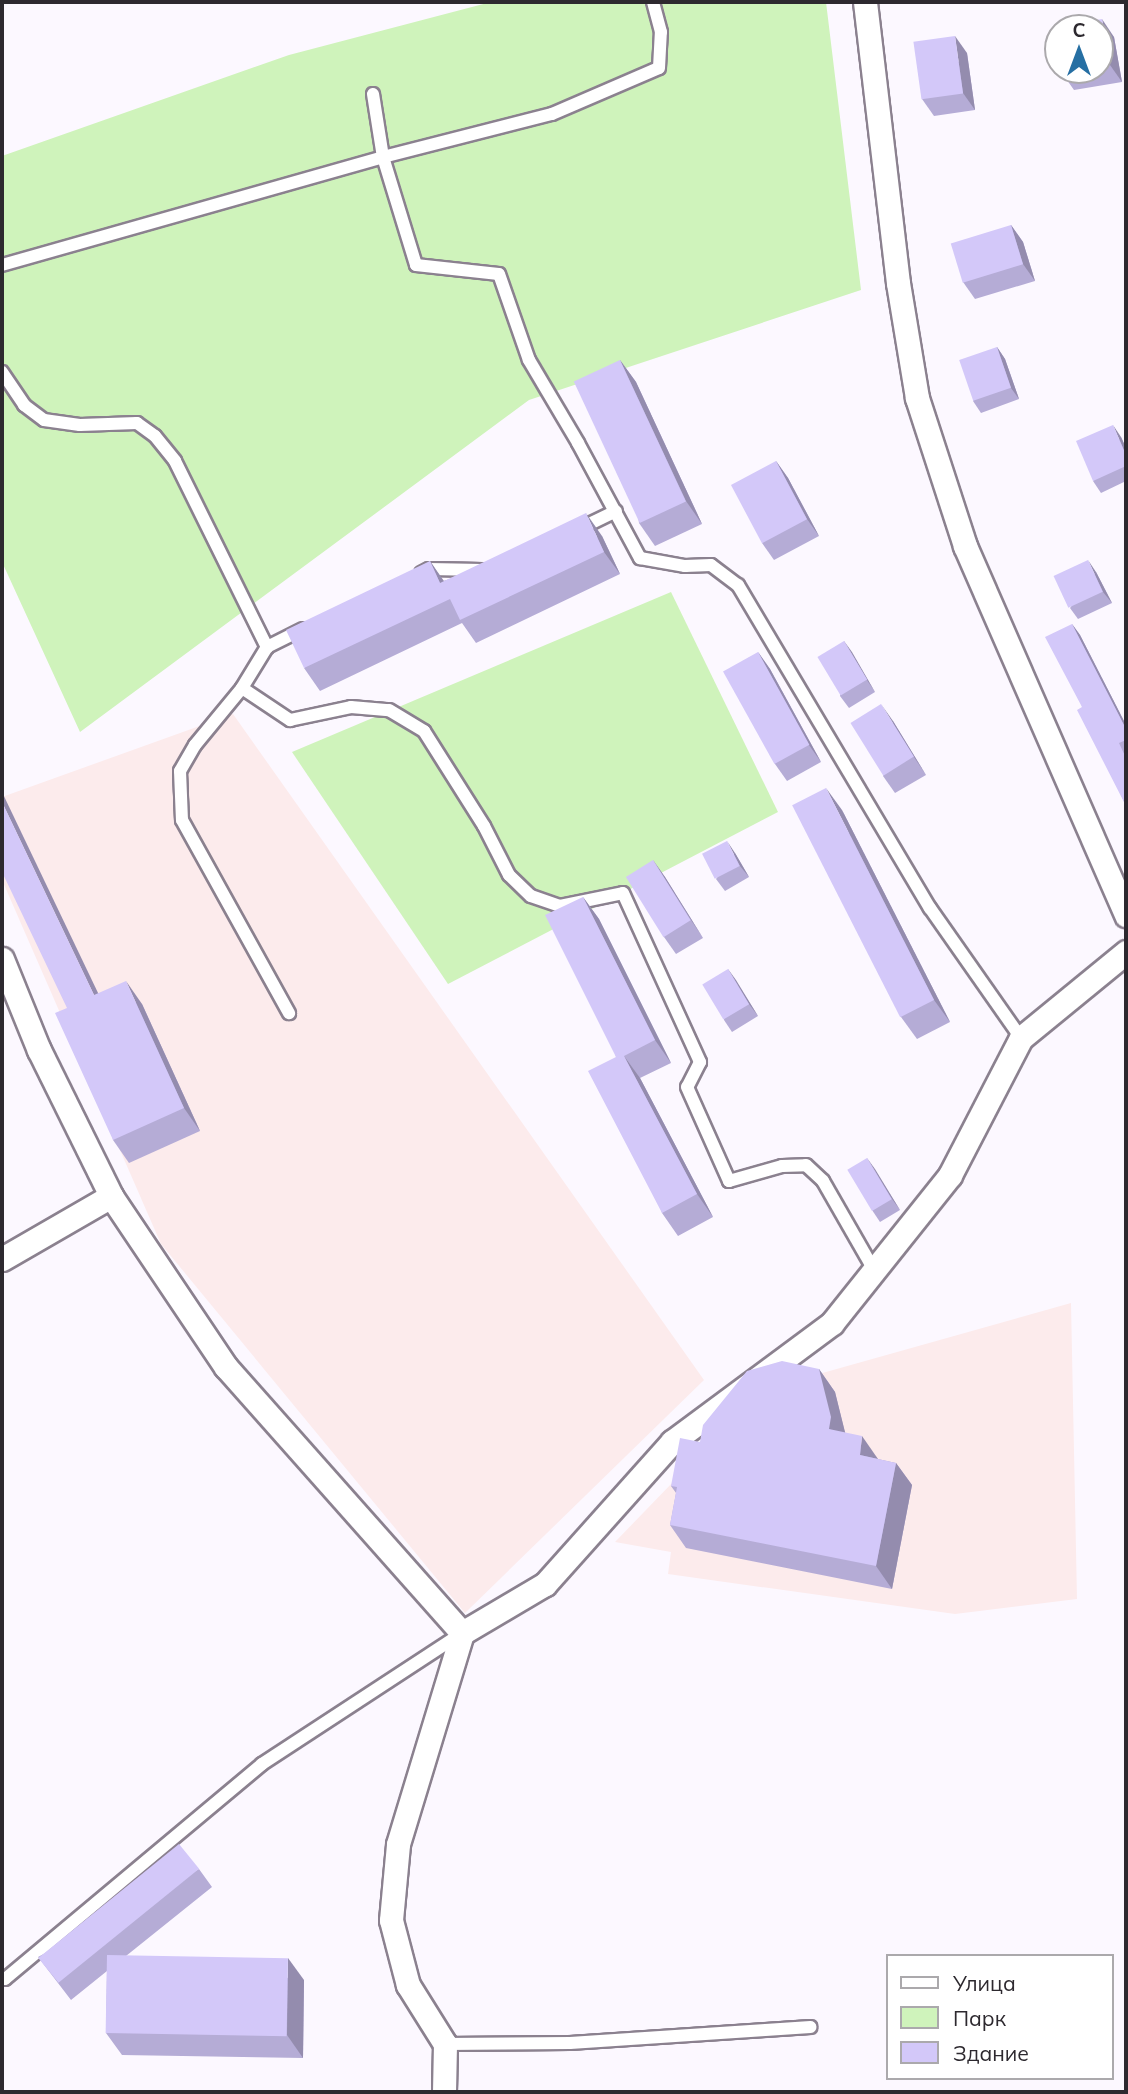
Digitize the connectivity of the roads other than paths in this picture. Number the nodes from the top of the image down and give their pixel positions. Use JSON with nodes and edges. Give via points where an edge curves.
{"nodes":[{"id":1,"x":653,"y":2,"type":"edge"},
{"id":2,"x":865,"y":2,"type":"edge"},
{"id":3,"x":373,"y":94,"type":"dead end"},
{"id":4,"x":383,"y":157,"type":"junction"},
{"id":5,"x":2,"y":265,"type":"edge"},
{"id":6,"x":2,"y":372,"type":"edge"},
{"id":7,"x":616,"y":511,"type":"junction"},
{"id":8,"x":567,"y":535,"type":"edge"},
{"id":9,"x":494,"y":570,"type":"edge"},
{"id":10,"x":404,"y":581,"type":"edge"},
{"id":11,"x":317,"y":623,"type":"edge"},
{"id":12,"x":267,"y":647,"type":"junction"},
{"id":13,"x":242,"y":688,"type":"junction"},
{"id":14,"x":1126,"y":915,"type":"edge"},
{"id":15,"x":1126,"y":953,"type":"edge"},
{"id":16,"x":2,"y":960,"type":"edge"},
{"id":17,"x":289,"y":1013,"type":"dead end"},
{"id":18,"x":1021,"y":1038,"type":"junction"},
{"id":19,"x":111,"y":1196,"type":"junction"},
{"id":20,"x":2,"y":1259,"type":"edge"},
{"id":21,"x":874,"y":1270,"type":"junction"},
{"id":22,"x":462,"y":1633,"type":"junction"},
{"id":23,"x":2,"y":1978,"type":"edge"},
{"id":24,"x":810,"y":2027,"type":"dead end"},
{"id":25,"x":445,"y":2044,"type":"junction"},
{"id":26,"x":444,"y":2092,"type":"edge"}],
"edges":[{"from":1,"to":4,"type":"lane","via":[[661,32],[659,68],[552,114]]},
{"from":2,"to":14,"type":"street","via":[[898,282],[917,398],[965,546]]},
{"from":3,"to":4,"type":"lane"},
{"from":4,"to":5,"type":"lane"},
{"from":4,"to":7,"type":"lane","via":[[415,265],[499,274],[529,360]]},
{"from":6,"to":12,"type":"lane","via":[[24,405],[44,420],[80,425],[137,423],[156,436],[175,461]]},
{"from":7,"to":8,"type":"lane"},
{"from":7,"to":18,"type":"lane","via":[[640,558],[685,566],[711,565],[738,585],[930,908]]},
{"from":9,"to":10,"type":"lane","via":[[429,569]]},
{"from":11,"to":12,"type":"lane"},
{"from":12,"to":13,"type":"lane"},
{"from":13,"to":17,"type":"lane","via":[[195,745],[180,771],[182,820]]},
{"from":13,"to":21,"type":"lane","via":[[290,720],[351,707],[389,710],[424,731],[509,875],[531,896],[560,906],[623,893],[700,1062],[687,1087],[729,1181],[782,1166],[806,1165],[823,1181]]},
{"from":15,"to":18,"type":"street"},
{"from":16,"to":19,"type":"street","via":[[39,1049]]},
{"from":18,"to":21,"type":"street","via":[[950,1175]]},
{"from":19,"to":20,"type":"street"},
{"from":19,"to":22,"type":"street","via":[[226,1367]]},
{"from":21,"to":22,"type":"street","via":[[832,1323],[672,1442],[545,1584]]},
{"from":22,"to":23,"type":"lane","via":[[261,1764]]},
{"from":22,"to":25,"type":"street","via":[[398,1844],[391,1920],[408,1985]]},
{"from":24,"to":25,"type":"lane","via":[[570,2043]]},
{"from":25,"to":26,"type":"street"}]}
